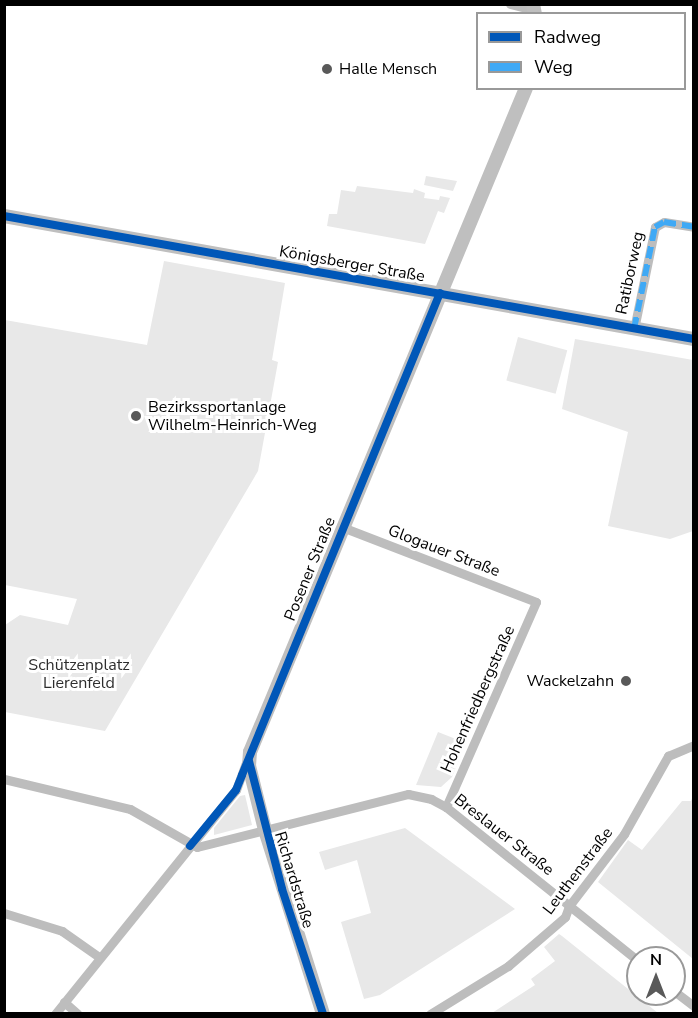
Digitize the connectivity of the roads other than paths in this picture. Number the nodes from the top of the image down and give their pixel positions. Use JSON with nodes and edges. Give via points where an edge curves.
{"nodes":[{"id":1,"x":510,"y":4,"type":"edge"},
{"id":2,"x":534,"y":9,"type":"edge"},
{"id":3,"x":525,"y":90,"type":"edge"},
{"id":4,"x":4,"y":216,"type":"edge"},
{"id":5,"x":693,"y":227,"type":"edge"},
{"id":6,"x":441,"y":293,"type":"junction"},
{"id":7,"x":634,"y":329,"type":"junction"},
{"id":8,"x":693,"y":339,"type":"edge"},
{"id":9,"x":342,"y":527,"type":"junction"},
{"id":10,"x":536,"y":602,"type":"joint"},
{"id":11,"x":693,"y":745,"type":"edge"},
{"id":12,"x":249,"y":752,"type":"junction"},
{"id":13,"x":4,"y":779,"type":"edge"},
{"id":14,"x":446,"y":807,"type":"junction"},
{"id":15,"x":265,"y":830,"type":"junction"},
{"id":16,"x":190,"y":846,"type":"junction"},
{"id":17,"x":569,"y":906,"type":"junction"},
{"id":18,"x":4,"y":913,"type":"edge"},
{"id":19,"x":626,"y":951,"type":"edge"},
{"id":20,"x":99,"y":957,"type":"junction"},
{"id":21,"x":64,"y":1002,"type":"junction"},
{"id":22,"x":55,"y":1014,"type":"edge"},
{"id":23,"x":78,"y":1014,"type":"edge"},
{"id":24,"x":323,"y":1014,"type":"edge"},
{"id":25,"x":430,"y":1014,"type":"edge"}],
"edges":[{"from":1,"to":2,"type":"street"},
{"from":3,"to":6,"type":"street","name":"Posener Straße"},
{"from":4,"to":6,"type":"street","name":"Königsberger Straße"},
{"from":5,"to":7,"type":"street","name":"Ratiborweg","via":[[664,222],[655,227]]},
{"from":6,"to":7,"type":"street","name":"Königsberger Straße"},
{"from":6,"to":9,"type":"street","name":"Posener Straße"},
{"from":7,"to":8,"type":"street","name":"Königsberger Straße"},
{"from":9,"to":10,"type":"street","name":"Glogauer Straße"},
{"from":9,"to":12,"type":"street","name":"Posener Straße"},
{"from":10,"to":14,"type":"street","name":"Hohenfriedbergstraße"},
{"from":11,"to":17,"type":"street","name":"Leuthenstraße","via":[[668,756],[623,837]]},
{"from":12,"to":15,"type":"street","name":"Richardstraße"},
{"from":12,"to":16,"type":"street","name":"Posener Straße","via":[[236,790]]},
{"from":13,"to":16,"type":"street","via":[[130,809]]},
{"from":14,"to":15,"type":"street","name":"Breslauer Straße","via":[[408,794]]},
{"from":14,"to":17,"type":"street","name":"Breslauer Straße"},
{"from":15,"to":16,"type":"street","name":"Breslauer Straße","via":[[203,847]]},
{"from":15,"to":24,"type":"street","name":"Richardstraße"},
{"from":16,"to":20,"type":"street","name":"Posener Straße"},
{"from":17,"to":19,"type":"street","name":"Breslauer Straße"},
{"from":17,"to":25,"type":"street","name":"Leuthenstraße","via":[[565,917],[539,943],[462,997]]},
{"from":18,"to":20,"type":"street","via":[[62,931]]},
{"from":20,"to":21,"type":"street","name":"Posener Straße"},
{"from":21,"to":22,"type":"street","name":"Posener Straße"},
{"from":21,"to":23,"type":"street"}]}
